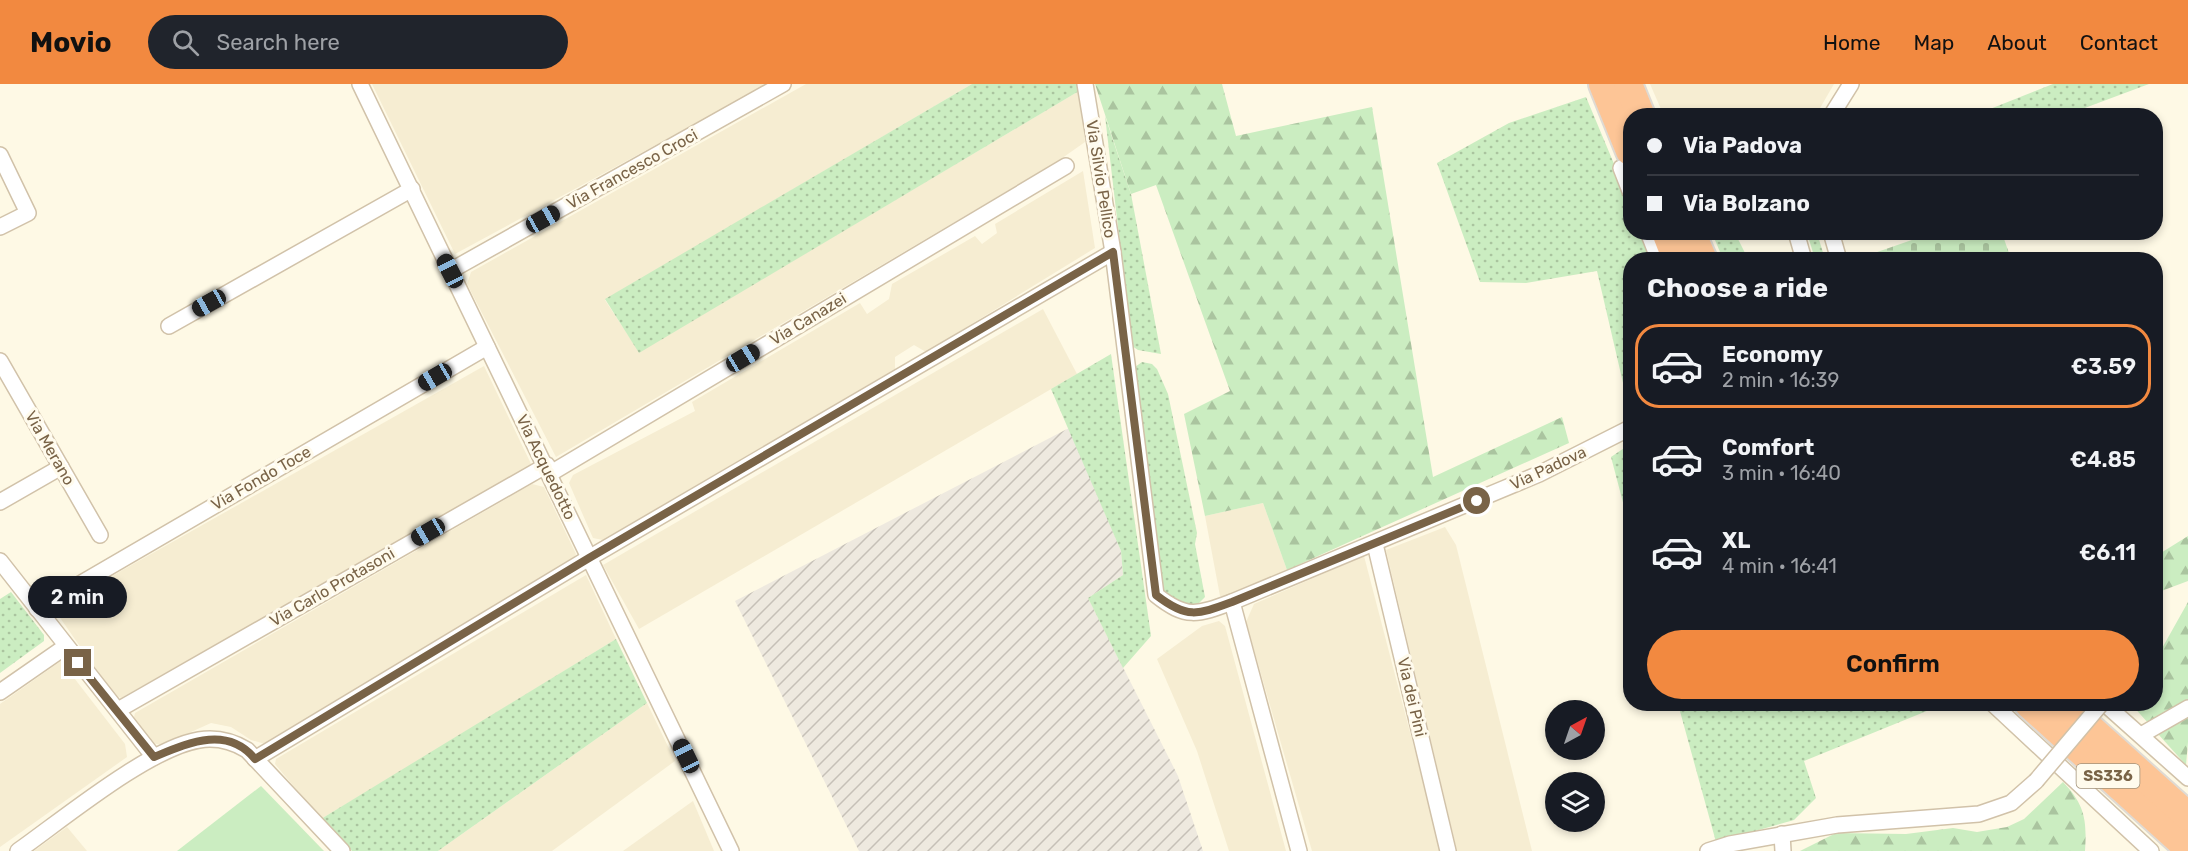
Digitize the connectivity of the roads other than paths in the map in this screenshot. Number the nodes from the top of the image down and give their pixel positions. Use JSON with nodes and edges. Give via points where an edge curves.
{"nodes":[{"id":1,"x":360,"y":84,"type":"edge"},
{"id":2,"x":783,"y":84,"type":"edge"},
{"id":3,"x":1085,"y":84,"type":"edge"},
{"id":4,"x":1603,"y":84,"type":"edge"},
{"id":5,"x":1628,"y":84,"type":"edge"},
{"id":6,"x":1851,"y":84,"type":"edge"},
{"id":7,"x":1638,"y":108,"type":"edge"},
{"id":8,"x":1837,"y":108,"type":"edge"},
{"id":9,"x":1845,"y":108,"type":"edge"},
{"id":10,"x":1623,"y":149,"type":"edge"},
{"id":11,"x":0,"y":155,"type":"edge"},
{"id":12,"x":1066,"y":166,"type":"dead end"},
{"id":13,"x":412,"y":189,"type":"junction"},
{"id":14,"x":0,"y":227,"type":"edge"},
{"id":15,"x":1113,"y":252,"type":"junction"},
{"id":16,"x":450,"y":271,"type":"junction"},
{"id":17,"x":169,"y":326,"type":"dead end"},
{"id":18,"x":487,"y":347,"type":"junction"},
{"id":19,"x":0,"y":361,"type":"edge"},
{"id":20,"x":1623,"y":432,"type":"edge"},
{"id":21,"x":61,"y":467,"type":"junction"},
{"id":22,"x":549,"y":469,"type":"junction"},
{"id":23,"x":0,"y":502,"type":"edge"},
{"id":24,"x":100,"y":535,"type":"dead end"},
{"id":25,"x":1375,"y":544,"type":"junction"},
{"id":26,"x":589,"y":558,"type":"junction"},
{"id":27,"x":0,"y":561,"type":"edge"},
{"id":28,"x":1156,"y":595,"type":"joint"},
{"id":29,"x":1232,"y":602,"type":"junction"},
{"id":30,"x":37,"y":609,"type":"junction"},
{"id":31,"x":65,"y":647,"type":"junction"},
{"id":32,"x":0,"y":692,"type":"edge"},
{"id":33,"x":2188,"y":708,"type":"edge"},
{"id":34,"x":118,"y":710,"type":"junction"},
{"id":35,"x":2001,"y":711,"type":"edge"},
{"id":36,"x":2037,"y":711,"type":"edge"},
{"id":37,"x":2071,"y":711,"type":"edge"},
{"id":38,"x":2097,"y":711,"type":"edge"},
{"id":39,"x":2112,"y":711,"type":"edge"},
{"id":40,"x":2141,"y":735,"type":"junction"},
{"id":41,"x":154,"y":757,"type":"junction"},
{"id":42,"x":255,"y":759,"type":"junction"},
{"id":43,"x":2188,"y":778,"type":"edge"},
{"id":44,"x":2188,"y":816,"type":"edge"},
{"id":45,"x":1782,"y":834,"type":"junction"},
{"id":46,"x":2188,"y":848,"type":"edge"},
{"id":47,"x":18,"y":851,"type":"edge"},
{"id":48,"x":342,"y":851,"type":"edge"},
{"id":49,"x":731,"y":851,"type":"edge"},
{"id":50,"x":1299,"y":851,"type":"edge"},
{"id":51,"x":1448,"y":851,"type":"edge"},
{"id":52,"x":1708,"y":851,"type":"edge"},
{"id":53,"x":1783,"y":851,"type":"edge"},
{"id":54,"x":2151,"y":851,"type":"edge"}],
"edges":[{"from":1,"to":13,"type":"street","name":"Via Acquedotto"},
{"from":2,"to":16,"type":"street","name":"Via Francesco Croci"},
{"from":3,"to":15,"type":"street","name":"Via Silvio Pellico"},
{"from":4,"to":10,"type":"highway"},
{"from":5,"to":7,"type":"highway"},
{"from":6,"to":8,"type":"street"},
{"from":6,"to":9,"type":"street"},
{"from":11,"to":14,"type":"street","via":[[28,213]]},
{"from":12,"to":22,"type":"street","name":"Via Canazei"},
{"from":13,"to":16,"type":"street","name":"Via Acquedotto"},
{"from":13,"to":17,"type":"street"},
{"from":15,"to":26,"type":"street"},
{"from":15,"to":28,"type":"street","name":"Via Silvio Pellico"},
{"from":16,"to":18,"type":"street","name":"Via Acquedotto"},
{"from":18,"to":22,"type":"street","name":"Via Acquedotto"},
{"from":18,"to":30,"type":"street","name":"Via Fondo Toce"},
{"from":19,"to":21,"type":"street","name":"Via Merano"},
{"from":20,"to":25,"type":"street","name":"Via Padova","via":[[1539,474]]},
{"from":21,"to":23,"type":"street"},
{"from":21,"to":24,"type":"street","name":"Via Merano"},
{"from":22,"to":26,"type":"street","name":"Via Acquedotto"},
{"from":22,"to":34,"type":"street","name":"Via Carlo Protasoni"},
{"from":25,"to":29,"type":"street","name":"Via Padova"},
{"from":25,"to":51,"type":"street","name":"Via dei Pini"},
{"from":26,"to":42,"type":"street"},
{"from":26,"to":49,"type":"street","name":"Via Acquedotto"},
{"from":27,"to":30,"type":"street"},
{"from":28,"to":29,"type":"street","name":"Via Padova","via":[[1174,610],[1193,615]]},
{"from":29,"to":50,"type":"street"},
{"from":30,"to":31,"type":"street"},
{"from":31,"to":32,"type":"street"},
{"from":31,"to":34,"type":"street"},
{"from":33,"to":40,"type":"street"},
{"from":34,"to":41,"type":"street"},
{"from":35,"to":54,"type":"street"},
{"from":36,"to":46,"type":"highway","number":"SS336"},
{"from":37,"to":44,"type":"highway","number":"SS336"},
{"from":38,"to":45,"type":"street","bridge":true,"via":[[2036,781],[2011,803],[1979,814],[1837,825]]},
{"from":39,"to":40,"type":"street"},
{"from":40,"to":43,"type":"street"},
{"from":41,"to":42,"type":"street","via":[[209,739],[235,742]]},
{"from":41,"to":47,"type":"street"},
{"from":42,"to":48,"type":"street"},
{"from":45,"to":52,"type":"street"},
{"from":45,"to":53,"type":"street"}]}
